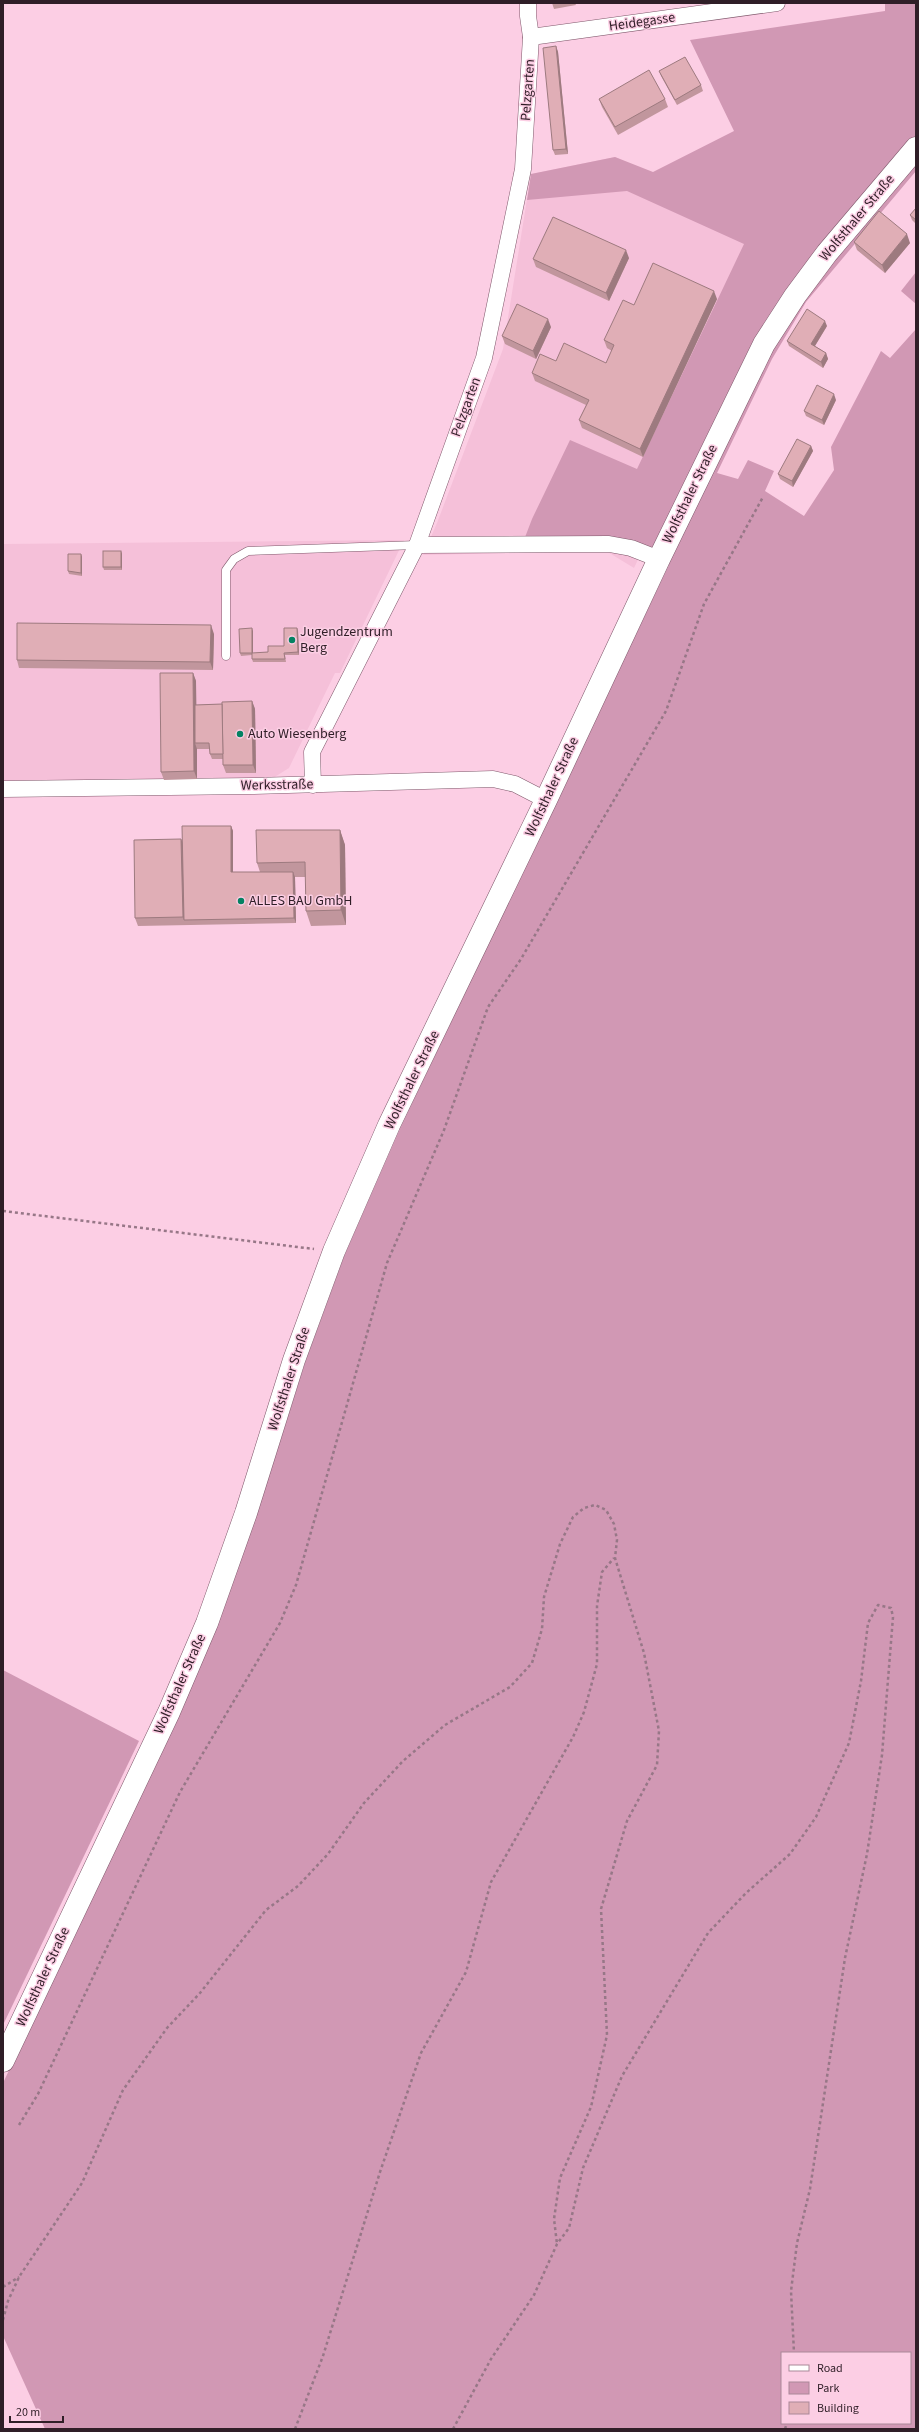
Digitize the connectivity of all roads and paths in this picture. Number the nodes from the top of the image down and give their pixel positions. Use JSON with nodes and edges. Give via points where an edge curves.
{"nodes":[{"id":1,"x":528,"y":3,"type":"edge"},
{"id":2,"x":777,"y":3,"type":"edge"},
{"id":3,"x":531,"y":37,"type":"junction"},
{"id":4,"x":916,"y":148,"type":"edge"},
{"id":5,"x":763,"y":497,"type":"dead end"},
{"id":6,"x":417,"y":544,"type":"junction"},
{"id":7,"x":659,"y":559,"type":"junction"},
{"id":8,"x":226,"y":656,"type":"dead end"},
{"id":9,"x":313,"y":784,"type":"junction"},
{"id":10,"x":3,"y":789,"type":"edge"},
{"id":11,"x":546,"y":800,"type":"junction"},
{"id":12,"x":3,"y":1211,"type":"edge"},
{"id":13,"x":334,"y":1251,"type":"junction"},
{"id":14,"x":615,"y":1558,"type":"junction"},
{"id":15,"x":3,"y":2061,"type":"edge"},
{"id":16,"x":19,"y":2125,"type":"dead end"},
{"id":17,"x":557,"y":2244,"type":"junction"},
{"id":18,"x":19,"y":2277,"type":"junction"},
{"id":19,"x":3,"y":2287,"type":"edge"},
{"id":20,"x":3,"y":2320,"type":"edge"},
{"id":21,"x":794,"y":2352,"type":"edge"},
{"id":22,"x":295,"y":2429,"type":"edge"},
{"id":23,"x":453,"y":2429,"type":"edge"}],
"edges":[{"from":1,"to":3,"type":"street","name":"Pelzgarten"},
{"from":2,"to":3,"type":"street","name":"Heidegasse"},
{"from":3,"to":6,"type":"street","name":"Pelzgarten","via":[[523,169],[484,358]]},
{"from":4,"to":7,"type":"main road","name":"Wolfsthaler Straße","via":[[827,253],[764,344]]},
{"from":5,"to":16,"type":"path","via":[[704,604],[666,711],[525,952],[488,1007],[444,1130],[387,1263],[296,1585],[280,1623],[180,1792],[38,2094]]},
{"from":6,"to":7,"type":"street","via":[[610,544],[631,548]]},
{"from":6,"to":8,"type":"lane","via":[[248,551],[234,559],[226,570]]},
{"from":6,"to":9,"type":"street","name":"Pelzgarten","via":[[312,752]]},
{"from":7,"to":11,"type":"main road","name":"Wolfsthaler Straße"},
{"from":9,"to":10,"type":"street","name":"Werksstraße"},
{"from":9,"to":11,"type":"street","name":"Werksstraße","via":[[493,779],[515,784]]},
{"from":11,"to":13,"type":"main road","name":"Wolfsthaler Straße","via":[[390,1125]]},
{"from":12,"to":13,"type":"path"},
{"from":13,"to":15,"type":"main road","name":"Wolfsthaler Straße","via":[[294,1360],[246,1513],[207,1622],[169,1712]]},
{"from":14,"to":17,"type":"path","via":[[645,1661],[659,1731],[657,1765],[627,1821],[601,1909],[608,2035],[590,2107],[560,2178],[554,2219]]},
{"from":14,"to":18,"type":"path","via":[[617,1540],[614,1524],[606,1510],[595,1505],[584,1508],[573,1517],[560,1544],[544,1597],[542,1629],[532,1663],[510,1687],[445,1725],[403,1761],[364,1803],[328,1854],[298,1886],[266,1910],[200,1993],[167,2028],[123,2090],[82,2183]]},
{"from":14,"to":22,"type":"path","via":[[602,1572],[597,1606],[597,1664],[584,1712],[573,1737],[491,1882],[466,1972],[421,2053],[380,2172],[323,2356]]},
{"from":17,"to":21,"type":"path","via":[[570,2228],[583,2168],[622,2076],[708,1933],[746,1893],[790,1854],[816,1817],[849,1743],[861,1681],[868,1623],[878,1604],[891,1608],[893,1617],[882,1755],[868,1854],[845,1958],[810,2189],[796,2243],[791,2291]]},
{"from":17,"to":23,"type":"path","via":[[534,2295],[491,2359]]},
{"from":18,"to":19,"type":"path"},
{"from":18,"to":20,"type":"path"}]}
